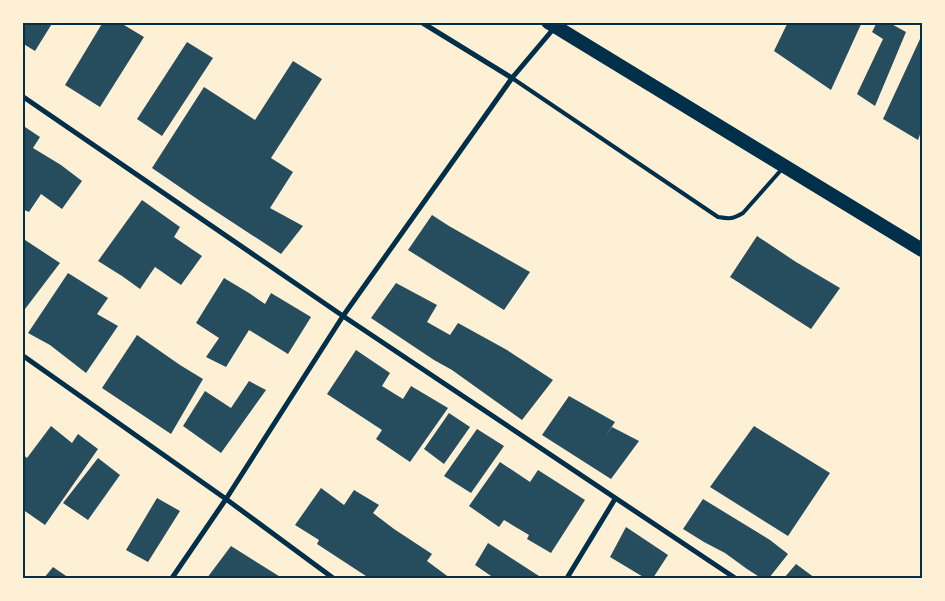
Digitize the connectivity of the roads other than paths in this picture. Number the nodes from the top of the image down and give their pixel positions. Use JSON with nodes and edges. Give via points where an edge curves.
{"nodes":[{"id":1,"x":421,"y":22,"type":"edge"},
{"id":2,"x":551,"y":25,"type":"edge"},
{"id":3,"x":512,"y":78,"type":"junction"},
{"id":4,"x":22,"y":96,"type":"edge"},
{"id":5,"x":785,"y":166,"type":"junction"},
{"id":6,"x":922,"y":250,"type":"edge"},
{"id":7,"x":344,"y":316,"type":"junction"},
{"id":8,"x":22,"y":355,"type":"edge"},
{"id":9,"x":226,"y":498,"type":"junction"},
{"id":10,"x":615,"y":499,"type":"junction"},
{"id":11,"x":172,"y":578,"type":"edge"},
{"id":12,"x":333,"y":578,"type":"edge"},
{"id":13,"x":567,"y":578,"type":"edge"},
{"id":14,"x":735,"y":578,"type":"edge"}],
"edges":[{"from":1,"to":3,"type":"street"},
{"from":2,"to":3,"type":"street"},
{"from":2,"to":5,"type":"highway"},
{"from":3,"to":5,"type":"lane","via":[[718,217],[729,219],[743,213]]},
{"from":3,"to":7,"type":"street"},
{"from":4,"to":7,"type":"street"},
{"from":5,"to":6,"type":"highway"},
{"from":7,"to":9,"type":"street"},
{"from":7,"to":10,"type":"street"},
{"from":8,"to":9,"type":"street"},
{"from":9,"to":11,"type":"street"},
{"from":9,"to":12,"type":"street"},
{"from":10,"to":13,"type":"street"},
{"from":10,"to":14,"type":"street"}]}
